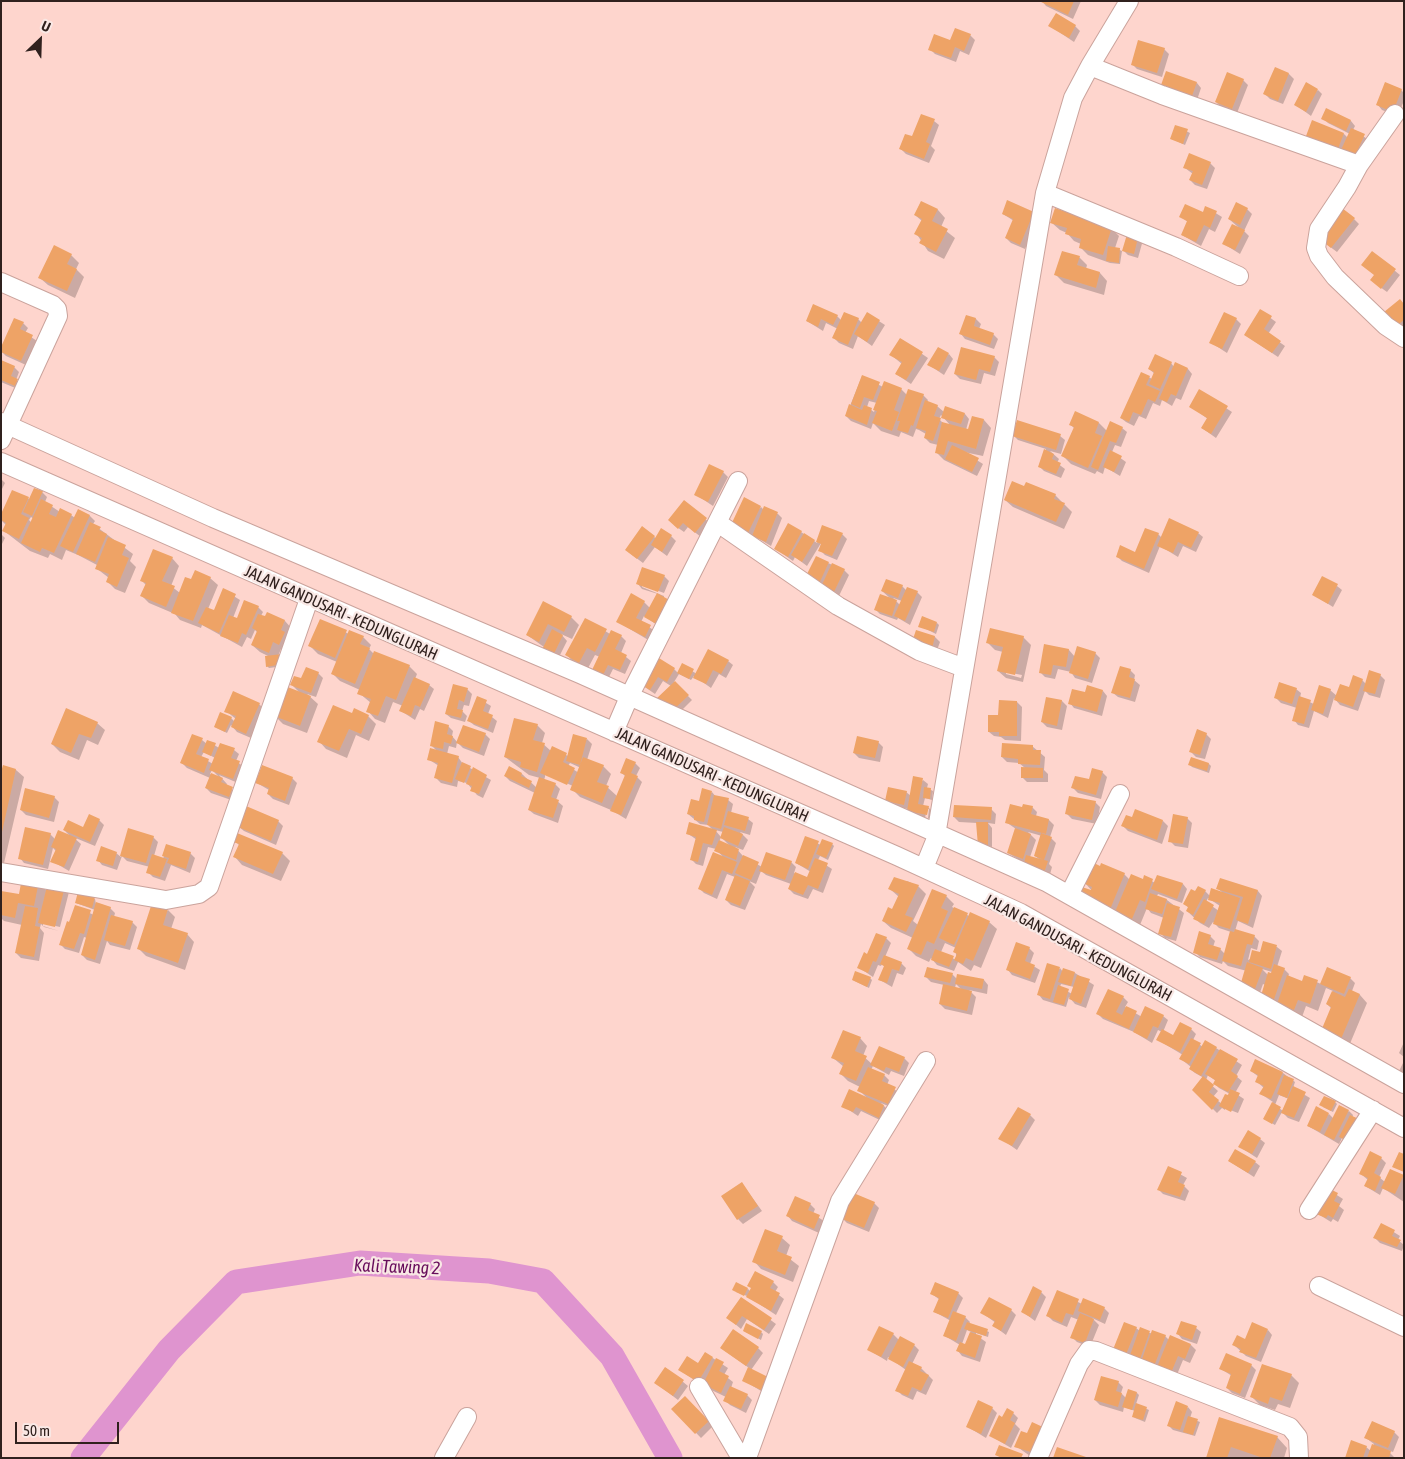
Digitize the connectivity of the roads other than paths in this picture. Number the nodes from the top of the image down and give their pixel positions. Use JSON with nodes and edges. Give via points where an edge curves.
{"nodes":[{"id":1,"x":1129,"y":1,"type":"edge"},
{"id":2,"x":1090,"y":66,"type":"junction"},
{"id":3,"x":1395,"y":114,"type":"dead end"},
{"id":4,"x":1359,"y":164,"type":"junction"},
{"id":5,"x":1045,"y":193,"type":"junction"},
{"id":6,"x":1239,"y":276,"type":"dead end"},
{"id":7,"x":1,"y":282,"type":"edge"},
{"id":8,"x":1404,"y":338,"type":"edge"},
{"id":9,"x":4,"y":430,"type":"edge"},
{"id":10,"x":1,"y":462,"type":"edge"},
{"id":11,"x":738,"y":481,"type":"dead end"},
{"id":12,"x":718,"y":523,"type":"junction"},
{"id":13,"x":310,"y":599,"type":"junction"},
{"id":14,"x":964,"y":668,"type":"junction"},
{"id":15,"x":628,"y":699,"type":"junction"},
{"id":16,"x":616,"y":726,"type":"junction"},
{"id":17,"x":1120,"y":794,"type":"dead end"},
{"id":18,"x":931,"y":850,"type":"junction"},
{"id":19,"x":1,"y":872,"type":"edge"},
{"id":20,"x":1069,"y":895,"type":"junction"},
{"id":21,"x":926,"y":1061,"type":"dead end"},
{"id":22,"x":1404,"y":1084,"type":"edge"},
{"id":23,"x":1373,"y":1110,"type":"junction"},
{"id":24,"x":1404,"y":1128,"type":"edge"},
{"id":25,"x":1309,"y":1210,"type":"dead end"},
{"id":26,"x":1319,"y":1286,"type":"dead end"},
{"id":27,"x":1404,"y":1327,"type":"edge"},
{"id":28,"x":699,"y":1387,"type":"dead end"},
{"id":29,"x":467,"y":1417,"type":"dead end"},
{"id":30,"x":444,"y":1458,"type":"edge"},
{"id":31,"x":742,"y":1458,"type":"edge"},
{"id":32,"x":747,"y":1458,"type":"edge"},
{"id":33,"x":1038,"y":1458,"type":"edge"},
{"id":34,"x":1299,"y":1458,"type":"edge"}],
"edges":[{"from":1,"to":2,"type":"street"},
{"from":2,"to":4,"type":"street","via":[[1162,95]]},
{"from":2,"to":5,"type":"street","via":[[1073,98]]},
{"from":3,"to":4,"type":"street"},
{"from":4,"to":8,"type":"street","via":[[1318,228],[1316,248],[1335,277],[1386,326]]},
{"from":5,"to":6,"type":"street","via":[[1176,246]]},
{"from":5,"to":14,"type":"street"},
{"from":7,"to":9,"type":"street","via":[[53,305],[58,316]]},
{"from":9,"to":15,"type":"street"},
{"from":10,"to":13,"type":"street","name":"JALAN GANDUSARI - KEDUNGLURAH"},
{"from":11,"to":12,"type":"street"},
{"from":12,"to":14,"type":"street","via":[[838,606],[919,650]]},
{"from":12,"to":15,"type":"street"},
{"from":13,"to":16,"type":"street","name":"JALAN GANDUSARI - KEDUNGLURAH"},
{"from":13,"to":19,"type":"street","via":[[210,887],[199,894],[166,900]]},
{"from":14,"to":18,"type":"street"},
{"from":15,"to":16,"type":"street"},
{"from":15,"to":18,"type":"street"},
{"from":16,"to":18,"type":"street","name":"JALAN GANDUSARI - KEDUNGLURAH"},
{"from":17,"to":20,"type":"street"},
{"from":18,"to":20,"type":"street","via":[[1046,882]]},
{"from":18,"to":23,"type":"street","name":"JALAN GANDUSARI - KEDUNGLURAH","via":[[1020,913]]},
{"from":20,"to":22,"type":"street"},
{"from":21,"to":32,"type":"street","via":[[840,1201]]},
{"from":23,"to":24,"type":"street","name":"JALAN GANDUSARI - KEDUNGLURAH"},
{"from":23,"to":25,"type":"street"},
{"from":26,"to":27,"type":"street"},
{"from":28,"to":31,"type":"street"},
{"from":29,"to":30,"type":"street"},
{"from":33,"to":34,"type":"street","via":[[1079,1364],[1089,1350],[1290,1427],[1298,1438]]}]}
